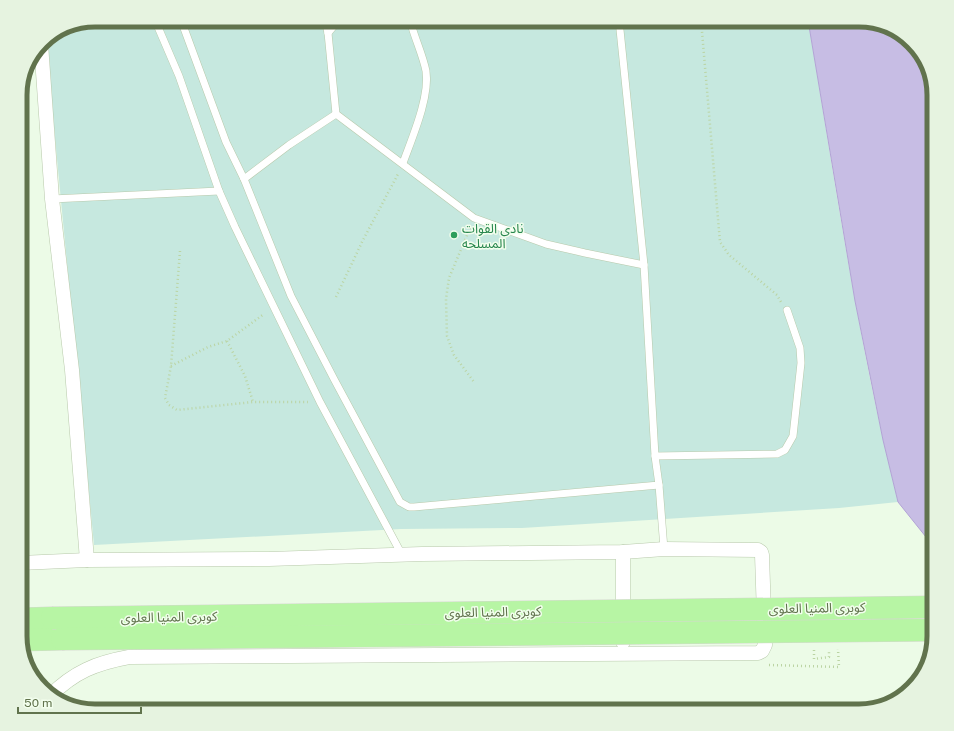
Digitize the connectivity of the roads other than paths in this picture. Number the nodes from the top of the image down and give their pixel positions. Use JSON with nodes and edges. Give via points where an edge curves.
{"nodes":[{"id":1,"x":158,"y":27,"type":"edge"},
{"id":2,"x":184,"y":27,"type":"edge"},
{"id":3,"x":327,"y":27,"type":"edge"},
{"id":4,"x":333,"y":27,"type":"edge"},
{"id":5,"x":412,"y":27,"type":"edge"},
{"id":6,"x":620,"y":27,"type":"edge"},
{"id":7,"x":328,"y":33,"type":"junction"},
{"id":8,"x":42,"y":52,"type":"edge"},
{"id":9,"x":336,"y":114,"type":"junction"},
{"id":10,"x":403,"y":163,"type":"junction"},
{"id":11,"x":244,"y":178,"type":"junction"},
{"id":12,"x":219,"y":191,"type":"junction"},
{"id":13,"x":52,"y":199,"type":"junction"},
{"id":14,"x":644,"y":265,"type":"junction"},
{"id":15,"x":787,"y":310,"type":"road end"},
{"id":16,"x":655,"y":456,"type":"junction"},
{"id":17,"x":659,"y":485,"type":"junction"},
{"id":18,"x":664,"y":549,"type":"junction"},
{"id":19,"x":623,"y":552,"type":"junction"},
{"id":20,"x":402,"y":555,"type":"junction"},
{"id":21,"x":87,"y":560,"type":"junction"},
{"id":22,"x":27,"y":563,"type":"edge"},
{"id":23,"x":927,"y":607,"type":"edge"},
{"id":24,"x":27,"y":619,"type":"edge"},
{"id":25,"x":927,"y":630,"type":"edge"},
{"id":26,"x":27,"y":640,"type":"edge"},
{"id":27,"x":623,"y":654,"type":"junction"},
{"id":28,"x":55,"y":691,"type":"edge"}],
"edges":[{"from":1,"to":12,"type":"lane"},
{"from":2,"to":11,"type":"lane","via":[[226,142]]},
{"from":3,"to":7,"type":"lane"},
{"from":4,"to":7,"type":"lane"},
{"from":5,"to":10,"type":"lane","via":[[426,71],[426,85],[419,117]]},
{"from":6,"to":14,"type":"lane"},
{"from":7,"to":9,"type":"lane"},
{"from":8,"to":13,"type":"street"},
{"from":9,"to":10,"type":"lane"},
{"from":9,"to":11,"type":"lane"},
{"from":10,"to":14,"type":"lane","via":[[474,218],[546,244]]},
{"from":11,"to":17,"type":"lane","via":[[291,296],[400,502],[414,507]]},
{"from":12,"to":13,"type":"lane"},
{"from":12,"to":20,"type":"lane","via":[[320,402]]},
{"from":13,"to":21,"type":"street","via":[[72,370]]},
{"from":14,"to":16,"type":"lane"},
{"from":15,"to":16,"type":"lane","via":[[800,348],[801,363],[793,436],[785,450],[777,454]]},
{"from":16,"to":17,"type":"lane"},
{"from":17,"to":18,"type":"lane"},
{"from":18,"to":19,"type":"street"},
{"from":18,"to":27,"type":"street","via":[[758,550],[765,645],[758,653]]},
{"from":19,"to":20,"type":"street"},
{"from":19,"to":27,"type":"street"},
{"from":20,"to":21,"type":"street"},
{"from":21,"to":22,"type":"street"},
{"from":23,"to":24,"type":"main road","name":"كوبرى المنيا العلوى","bridge":true},
{"from":25,"to":26,"type":"main road","name":"كوبرى المنيا العلوى","bridge":true},
{"from":27,"to":28,"type":"street","via":[[129,657],[93,666],[77,674]]}]}
